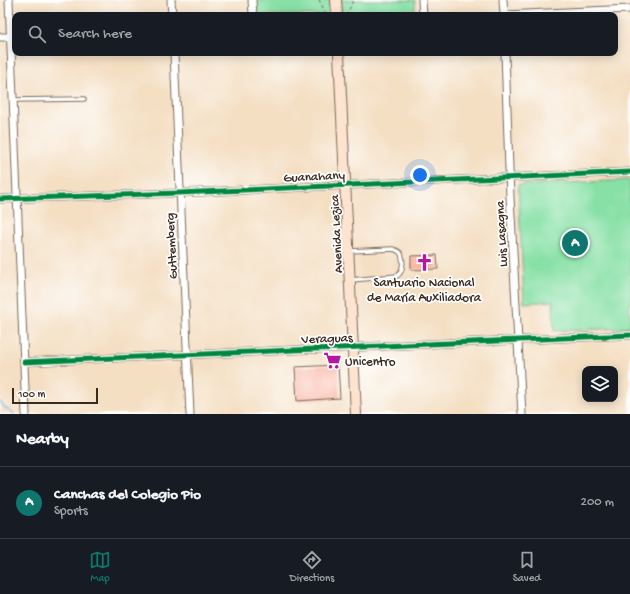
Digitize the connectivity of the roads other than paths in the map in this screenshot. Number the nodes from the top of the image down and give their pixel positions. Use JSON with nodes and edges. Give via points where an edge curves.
{"nodes":[{"id":1,"x":9,"y":0,"type":"edge"},
{"id":2,"x":171,"y":0,"type":"edge"},
{"id":3,"x":252,"y":0,"type":"edge"},
{"id":4,"x":336,"y":0,"type":"edge"},
{"id":5,"x":422,"y":0,"type":"edge"},
{"id":6,"x":503,"y":0,"type":"edge"},
{"id":7,"x":630,"y":9,"type":"edge"},
{"id":8,"x":172,"y":12,"type":"edge"},
{"id":9,"x":253,"y":12,"type":"edge"},
{"id":10,"x":337,"y":12,"type":"edge"},
{"id":11,"x":422,"y":12,"type":"edge"},
{"id":12,"x":504,"y":12,"type":"edge"},
{"id":13,"x":567,"y":12,"type":"edge"},
{"id":14,"x":12,"y":28,"type":"edge"},
{"id":15,"x":0,"y":37,"type":"edge"},
{"id":16,"x":12,"y":37,"type":"edge"},
{"id":17,"x":13,"y":56,"type":"edge"},
{"id":18,"x":174,"y":56,"type":"edge"},
{"id":19,"x":339,"y":56,"type":"edge"},
{"id":20,"x":504,"y":56,"type":"edge"},
{"id":21,"x":84,"y":99,"type":"dead end"},
{"id":22,"x":13,"y":100,"type":"junction"},
{"id":23,"x":630,"y":172,"type":"edge"},
{"id":24,"x":510,"y":178,"type":"junction"},
{"id":25,"x":345,"y":184,"type":"junction"},
{"id":26,"x":180,"y":193,"type":"junction"},
{"id":27,"x":18,"y":198,"type":"junction"},
{"id":28,"x":0,"y":199,"type":"edge"},
{"id":29,"x":348,"y":251,"type":"junction"},
{"id":30,"x":350,"y":280,"type":"junction"},
{"id":31,"x":630,"y":335,"type":"edge"},
{"id":32,"x":518,"y":340,"type":"junction"},
{"id":33,"x":353,"y":347,"type":"junction"},
{"id":34,"x":187,"y":354,"type":"junction"},
{"id":35,"x":24,"y":362,"type":"junction"},
{"id":36,"x":26,"y":414,"type":"edge"},
{"id":37,"x":190,"y":414,"type":"edge"},
{"id":38,"x":356,"y":414,"type":"edge"},
{"id":39,"x":522,"y":414,"type":"edge"}],
"edges":[{"from":1,"to":14,"type":"street"},
{"from":2,"to":8,"type":"street"},
{"from":3,"to":9,"type":"street"},
{"from":4,"to":10,"type":"street"},
{"from":5,"to":11,"type":"street"},
{"from":6,"to":12,"type":"street"},
{"from":7,"to":13,"type":"street"},
{"from":15,"to":16,"type":"street"},
{"from":17,"to":22,"type":"street"},
{"from":18,"to":26,"type":"street","name":"Guttemberg"},
{"from":19,"to":25,"type":"street","name":"Avenida Lezica"},
{"from":20,"to":24,"type":"street","name":"Luis Lasagna"},
{"from":21,"to":22,"type":"lane"},
{"from":22,"to":27,"type":"street"},
{"from":23,"to":24,"type":"street","name":"Guanahany"},
{"from":24,"to":25,"type":"street","name":"Guanahany"},
{"from":24,"to":32,"type":"street","name":"Luis Lasagna"},
{"from":25,"to":26,"type":"street","name":"Guanahany"},
{"from":25,"to":29,"type":"street","name":"Avenida Lezica"},
{"from":26,"to":27,"type":"street","name":"Guanahany"},
{"from":26,"to":34,"type":"street","name":"Guttemberg"},
{"from":27,"to":28,"type":"street","name":"Guanahany"},
{"from":27,"to":35,"type":"street"},
{"from":29,"to":30,"type":"street","name":"Avenida Lezica"},
{"from":29,"to":30,"type":"lane","via":[[393,249],[401,254],[402,270],[397,276]]},
{"from":30,"to":33,"type":"street","name":"Avenida Lezica"},
{"from":31,"to":32,"type":"street","name":"Veraguas"},
{"from":32,"to":33,"type":"street","name":"Veraguas"},
{"from":32,"to":39,"type":"street","name":"Luis Lasagna"},
{"from":33,"to":34,"type":"street","name":"Veraguas"},
{"from":33,"to":38,"type":"street","name":"Avenida Lezica"},
{"from":34,"to":35,"type":"street","name":"Veraguas"},
{"from":34,"to":37,"type":"street","name":"Guttemberg"},
{"from":35,"to":36,"type":"street"}]}
